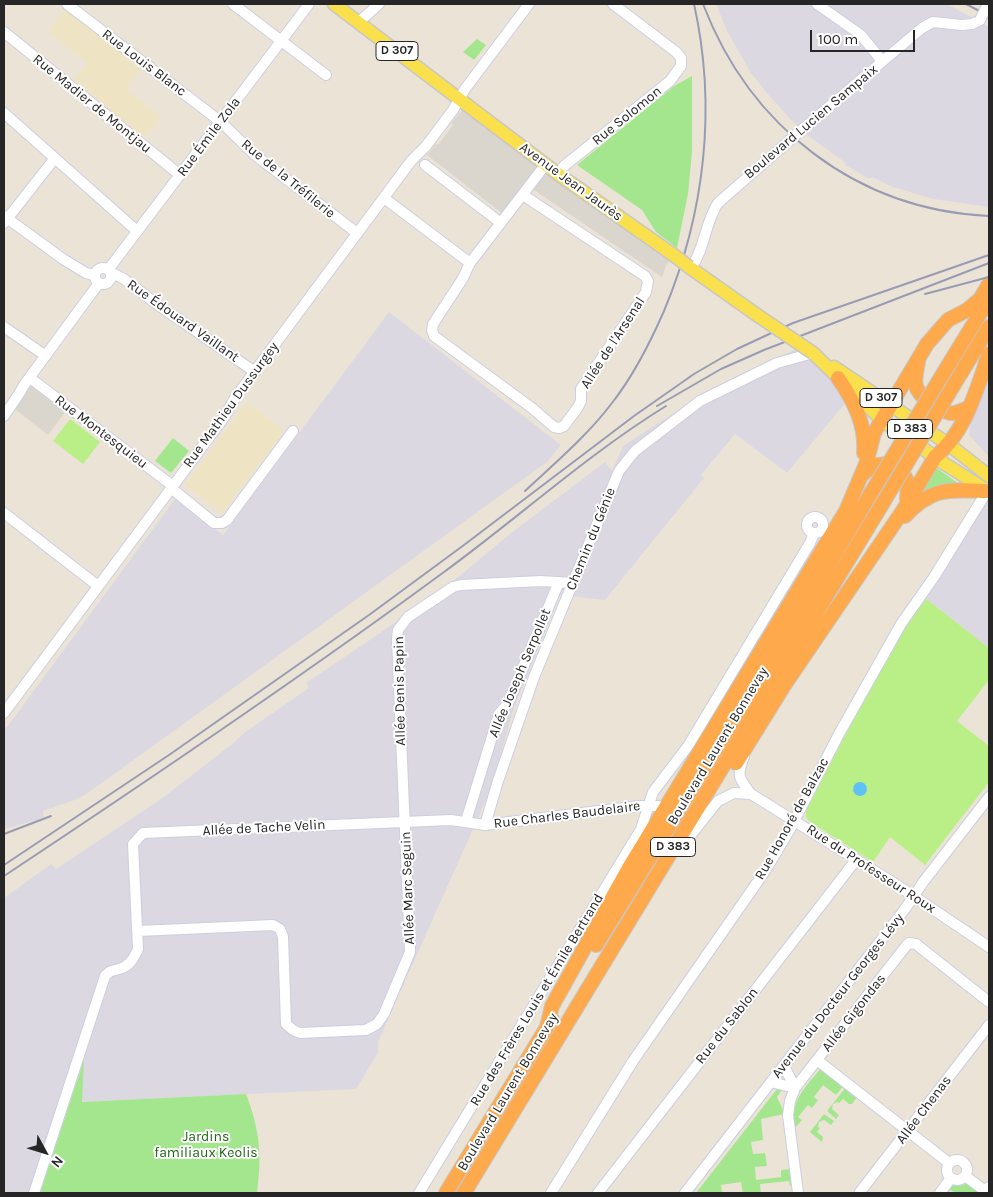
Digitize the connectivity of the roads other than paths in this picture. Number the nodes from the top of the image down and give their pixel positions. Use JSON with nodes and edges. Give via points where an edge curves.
{"nodes":[{"id":1,"x":67,"y":4,"type":"edge"},
{"id":2,"x":233,"y":4,"type":"edge"},
{"id":3,"x":309,"y":4,"type":"edge"},
{"id":4,"x":334,"y":4,"type":"edge"},
{"id":5,"x":379,"y":4,"type":"edge"},
{"id":6,"x":529,"y":4,"type":"edge"},
{"id":7,"x":613,"y":4,"type":"edge"},
{"id":8,"x":817,"y":4,"type":"edge"},
{"id":9,"x":988,"y":4,"type":"edge"},
{"id":10,"x":358,"y":22,"type":"junction"},
{"id":11,"x":4,"y":32,"type":"edge"},
{"id":12,"x":281,"y":41,"type":"junction"},
{"id":13,"x":882,"y":61,"type":"junction"},
{"id":14,"x":326,"y":75,"type":"dead end"},
{"id":15,"x":460,"y":99,"type":"junction"},
{"id":16,"x":4,"y":113,"type":"edge"},
{"id":17,"x":221,"y":122,"type":"junction"},
{"id":18,"x":55,"y":158,"type":"junction"},
{"id":19,"x":546,"y":164,"type":"junction"},
{"id":20,"x":425,"y":165,"type":"dead end"},
{"id":21,"x":558,"y":174,"type":"junction"},
{"id":22,"x":180,"y":175,"type":"junction"},
{"id":23,"x":523,"y":195,"type":"junction"},
{"id":24,"x":384,"y":198,"type":"junction"},
{"id":25,"x":5,"y":219,"type":"edge"},
{"id":26,"x":501,"y":222,"type":"junction"},
{"id":27,"x":137,"y":230,"type":"junction"},
{"id":28,"x":357,"y":233,"type":"junction"},
{"id":29,"x":470,"y":263,"type":"junction"},
{"id":30,"x":690,"y":267,"type":"junction"},
{"id":31,"x":109,"y":271,"type":"junction"},
{"id":32,"x":97,"y":279,"type":"junction"},
{"id":33,"x":987,"y":292,"type":"edge"},
{"id":34,"x":4,"y":327,"type":"edge"},
{"id":35,"x":989,"y":327,"type":"edge"},
{"id":36,"x":813,"y":353,"type":"junction"},
{"id":37,"x":989,"y":354,"type":"edge"},
{"id":38,"x":46,"y":356,"type":"junction"},
{"id":39,"x":919,"y":357,"type":"junction"},
{"id":40,"x":255,"y":372,"type":"junction"},
{"id":41,"x":30,"y":378,"type":"junction"},
{"id":42,"x":838,"y":378,"type":"junction"},
{"id":43,"x":890,"y":404,"type":"junction"},
{"id":44,"x":968,"y":408,"type":"junction"},
{"id":45,"x":4,"y":416,"type":"edge"},
{"id":46,"x":882,"y":420,"type":"junction"},
{"id":47,"x":294,"y":431,"type":"dead end"},
{"id":48,"x":948,"y":444,"type":"junction"},
{"id":49,"x":934,"y":457,"type":"junction"},
{"id":50,"x":861,"y":476,"type":"junction"},
{"id":51,"x":989,"y":476,"type":"edge"},
{"id":52,"x":172,"y":487,"type":"junction"},
{"id":53,"x":989,"y":490,"type":"edge"},
{"id":54,"x":853,"y":497,"type":"junction"},
{"id":55,"x":902,"y":512,"type":"junction"},
{"id":56,"x":4,"y":513,"type":"edge"},
{"id":57,"x":884,"y":539,"type":"junction"},
{"id":58,"x":559,"y":582,"type":"junction"},
{"id":59,"x":573,"y":583,"type":"junction"},
{"id":60,"x":98,"y":586,"type":"junction"},
{"id":61,"x":770,"y":708,"type":"junction"},
{"id":62,"x":4,"y":713,"type":"edge"},
{"id":63,"x":751,"y":794,"type":"junction"},
{"id":64,"x":989,"y":797,"type":"edge"},
{"id":65,"x":649,"y":805,"type":"junction"},
{"id":66,"x":666,"y":808,"type":"junction"},
{"id":67,"x":794,"y":820,"type":"junction"},
{"id":68,"x":466,"y":821,"type":"junction"},
{"id":69,"x":405,"y":822,"type":"junction"},
{"id":70,"x":485,"y":825,"type":"junction"},
{"id":71,"x":683,"y":845,"type":"junction"},
{"id":72,"x":856,"y":860,"type":"junction"},
{"id":73,"x":652,"y":882,"type":"junction"},
{"id":74,"x":914,"y":896,"type":"junction"},
{"id":75,"x":138,"y":931,"type":"junction"},
{"id":76,"x":989,"y":947,"type":"edge"},
{"id":77,"x":989,"y":1002,"type":"edge"},
{"id":78,"x":989,"y":1025,"type":"edge"},
{"id":79,"x":547,"y":1027,"type":"junction"},
{"id":80,"x":817,"y":1060,"type":"junction"},
{"id":81,"x":784,"y":1066,"type":"junction"},
{"id":82,"x":771,"y":1082,"type":"junction"},
{"id":83,"x":795,"y":1088,"type":"junction"},
{"id":84,"x":909,"y":1131,"type":"junction"},
{"id":85,"x":949,"y":1163,"type":"junction"},
{"id":86,"x":965,"y":1176,"type":"junction"},
{"id":87,"x":951,"y":1178,"type":"junction"},
{"id":88,"x":989,"y":1187,"type":"edge"},
{"id":89,"x":467,"y":1190,"type":"edge"},
{"id":90,"x":34,"y":1193,"type":"edge"},
{"id":91,"x":420,"y":1193,"type":"edge"},
{"id":92,"x":446,"y":1193,"type":"edge"},
{"id":93,"x":551,"y":1193,"type":"edge"},
{"id":94,"x":598,"y":1193,"type":"edge"},
{"id":95,"x":685,"y":1193,"type":"edge"},
{"id":96,"x":798,"y":1193,"type":"edge"},
{"id":97,"x":861,"y":1193,"type":"edge"},
{"id":98,"x":940,"y":1193,"type":"edge"}],
"edges":[{"from":1,"to":17,"type":"street","name":"Rue Louis Blanc"},
{"from":2,"to":12,"type":"street"},
{"from":3,"to":12,"type":"street","name":"Rue Émile Zola"},
{"from":4,"to":10,"type":"main road","name":"Avenue Jean Jaurès","number":"D 307"},
{"from":5,"to":10,"type":"street"},
{"from":6,"to":15,"type":"street","name":"Rue Mathieu Dussurgey"},
{"from":7,"to":21,"type":"street","name":"Rue Solomon","via":[[676,52],[681,58],[681,66],[670,81]]},
{"from":8,"to":13,"type":"street","via":[[861,34]]},
{"from":9,"to":13,"type":"street","name":"Boulevard Lucien Sampaix","bridge":true,"via":[[980,20],[962,25],[933,22]]},
{"from":10,"to":15,"type":"main road","name":"Avenue Jean Jaurès","number":"D 307"},
{"from":11,"to":22,"type":"street","name":"Rue Madier de Montjau"},
{"from":12,"to":14,"type":"street"},
{"from":12,"to":17,"type":"street","name":"Rue Émile Zola"},
{"from":13,"to":30,"type":"street","name":"Boulevard Lucien Sampaix","bridge":true,"via":[[718,203],[698,255]]},
{"from":15,"to":19,"type":"main road","name":"Avenue Jean Jaurès","number":"D 307"},
{"from":15,"to":24,"type":"street","name":"Rue Mathieu Dussurgey"},
{"from":16,"to":18,"type":"street"},
{"from":17,"to":22,"type":"street","name":"Rue Émile Zola"},
{"from":17,"to":28,"type":"street","name":"Rue de la Tréfilerie","via":[[255,155]]},
{"from":18,"to":25,"type":"street"},
{"from":18,"to":27,"type":"street"},
{"from":19,"to":21,"type":"main road","name":"Avenue Jean Jaurès","number":"D 307"},
{"from":19,"to":23,"type":"street","name":"Allée de l'Arsenal"},
{"from":20,"to":26,"type":"street"},
{"from":21,"to":30,"type":"main road","name":"Avenue Jean Jaurès","number":"D 307","bridge":true},
{"from":22,"to":27,"type":"street","name":"Rue Émile Zola"},
{"from":23,"to":26,"type":"street","name":"Allée de l'Arsenal"},
{"from":23,"to":29,"type":"street","name":"Allée de l'Arsenal","via":[[648,281],[646,292],[581,389],[581,401],[564,426],[554,427],[434,336],[433,324]]},
{"from":24,"to":28,"type":"street","name":"Rue Mathieu Dussurgey"},
{"from":24,"to":29,"type":"street"},
{"from":25,"to":32,"type":"street"},
{"from":26,"to":29,"type":"street","name":"Allée de l'Arsenal"},
{"from":27,"to":31,"type":"street","name":"Rue Émile Zola"},
{"from":28,"to":40,"type":"street","name":"Rue Mathieu Dussurgey"},
{"from":30,"to":36,"type":"main road","name":"Avenue Jean Jaurès","number":"D 307","bridge":true},
{"from":31,"to":32,"type":"street","via":[[98,269]]},
{"from":31,"to":40,"type":"street","name":"Rue Édouard Vaillant"},
{"from":32,"to":38,"type":"street"},
{"from":33,"to":39,"type":"highway","via":[[972,306],[948,320]]},
{"from":33,"to":79,"type":"highway","name":"Boulevard Laurent Bonnevay","number":"D 383","bridge":true,"via":[[949,364],[800,614]]},
{"from":34,"to":38,"type":"street"},
{"from":35,"to":73,"type":"highway","name":"Boulevard Laurent Bonnevay","number":"D 383","bridge":true},
{"from":36,"to":42,"type":"main road","number":"D 307"},
{"from":36,"to":43,"type":"main road","number":"D 307"},
{"from":36,"to":59,"type":"street","name":"Chemin du Génie","via":[[778,363],[700,401],[635,451],[619,471]]},
{"from":37,"to":44,"type":"highway"},
{"from":38,"to":41,"type":"street"},
{"from":39,"to":43,"type":"highway"},
{"from":39,"to":44,"type":"highway","via":[[916,382],[921,394],[951,413]]},
{"from":40,"to":52,"type":"street","name":"Rue Mathieu Dussurgey"},
{"from":41,"to":45,"type":"street"},
{"from":41,"to":52,"type":"street","name":"Rue Montesquieu"},
{"from":42,"to":46,"type":"main road","number":"D 307"},
{"from":42,"to":50,"type":"highway","via":[[853,400],[862,423],[865,446]]},
{"from":43,"to":46,"type":"highway"},
{"from":43,"to":48,"type":"main road","number":"D 307"},
{"from":44,"to":48,"type":"highway","via":[[960,428]]},
{"from":46,"to":49,"type":"main road","number":"D 307"},
{"from":46,"to":50,"type":"highway","via":[[872,438]]},
{"from":47,"to":52,"type":"street","name":"Rue Montesquieu","via":[[228,520],[222,523],[214,522]]},
{"from":48,"to":49,"type":"highway"},
{"from":48,"to":51,"type":"main road"},
{"from":49,"to":53,"type":"main road"},
{"from":49,"to":55,"type":"highway"},
{"from":50,"to":54,"type":"highway"},
{"from":50,"to":55,"type":"highway","via":[[884,463],[901,471],[909,487]]},
{"from":52,"to":60,"type":"street","name":"Rue Mathieu Dussurgey"},
{"from":53,"to":57,"type":"highway","via":[[954,490],[934,494],[912,509]]},
{"from":53,"to":67,"type":"street","name":"Rue Honoré de Balzac","via":[[901,624]]},
{"from":54,"to":65,"type":"street","name":"Rue des Frères Louis et Émile Bertrand","via":[[837,518],[823,524],[818,518],[810,520],[807,527],[814,533],[806,551],[688,746],[653,792]]},
{"from":54,"to":66,"type":"highway"},
{"from":55,"to":57,"type":"highway"},
{"from":56,"to":60,"type":"street"},
{"from":57,"to":61,"type":"highway"},
{"from":58,"to":59,"type":"street","name":"Allée Denis Papin"},
{"from":58,"to":68,"type":"street","name":"Allée Joseph Serpollet","via":[[508,703],[499,714]]},
{"from":58,"to":69,"type":"street","name":"Allée Denis Papin","via":[[461,585],[447,590],[402,623],[396,639]]},
{"from":59,"to":70,"type":"street","name":"Chemin du Génie","via":[[534,677]]},
{"from":60,"to":62,"type":"street","name":"Rue Mathieu Dussurgey"},
{"from":61,"to":63,"type":"street","via":[[739,771],[741,782]]},
{"from":61,"to":71,"type":"highway"},
{"from":63,"to":67,"type":"street","name":"Rue du Professeur Roux"},
{"from":63,"to":71,"type":"street","via":[[734,793],[718,801]]},
{"from":64,"to":74,"type":"street","name":"Avenue du Docteur Georges Lévy"},
{"from":65,"to":66,"type":"street","name":"Rue Charles Baudelaire"},
{"from":65,"to":70,"type":"street","name":"Rue Charles Baudelaire"},
{"from":65,"to":91,"type":"street","name":"Rue des Frères Louis et Émile Bertrand","via":[[641,829]]},
{"from":66,"to":79,"type":"highway","via":[[552,1006]]},
{"from":67,"to":72,"type":"street","name":"Rue du Professeur Roux"},
{"from":67,"to":93,"type":"street","name":"Rue Honoré de Balzac","via":[[765,870],[633,1061]]},
{"from":68,"to":69,"type":"street","name":"Allée de Tache Velin"},
{"from":68,"to":70,"type":"street","name":"Allée de Tache Velin"},
{"from":69,"to":75,"type":"street","name":"Allée de Tache Velin","via":[[143,833],[133,844]]},
{"from":69,"to":75,"type":"street","name":"Allée Marc Seguin","via":[[410,952],[384,1014],[377,1024],[366,1030],[300,1033],[286,1024],[283,937],[280,929],[273,925]]},
{"from":71,"to":73,"type":"highway"},
{"from":72,"to":74,"type":"street","name":"Rue du Professeur Roux"},
{"from":72,"to":94,"type":"street","name":"Rue du Sablon"},
{"from":73,"to":89,"type":"highway","name":"Boulevard Laurent Bonnevay","number":"D 383"},
{"from":74,"to":76,"type":"street","name":"Rue du Professeur Roux"},
{"from":74,"to":81,"type":"street","name":"Avenue du Docteur Georges Lévy"},
{"from":75,"to":90,"type":"street","name":"Allée de Tache Velin","via":[[138,949],[132,961],[120,969],[110,970],[105,976]]},
{"from":77,"to":80,"type":"street","name":"Allée Gigondas","via":[[916,944],[909,943]]},
{"from":78,"to":84,"type":"street","name":"Allée Chenas"},
{"from":79,"to":92,"type":"highway","name":"Boulevard Laurent Bonnevay","number":"D 383"},
{"from":80,"to":83,"type":"street","name":"Allée Gigondas"},
{"from":80,"to":84,"type":"street"},
{"from":81,"to":82,"type":"street","name":"Avenue du Docteur Georges Lévy"},
{"from":81,"to":83,"type":"street"},
{"from":82,"to":83,"type":"street"},
{"from":82,"to":95,"type":"street","name":"Avenue du Docteur Georges Lévy"},
{"from":83,"to":96,"type":"street","via":[[788,1115]]},
{"from":84,"to":85,"type":"street"},
{"from":84,"to":97,"type":"street","name":"Allée Chenas"},
{"from":85,"to":86,"type":"street","via":[[958,1159],[964,1162],[968,1169]]},
{"from":85,"to":87,"type":"street","via":[[947,1170]]},
{"from":86,"to":87,"type":"street","via":[[959,1180]]},
{"from":86,"to":88,"type":"street","via":[[984,1190]]},
{"from":87,"to":98,"type":"street"}]}
